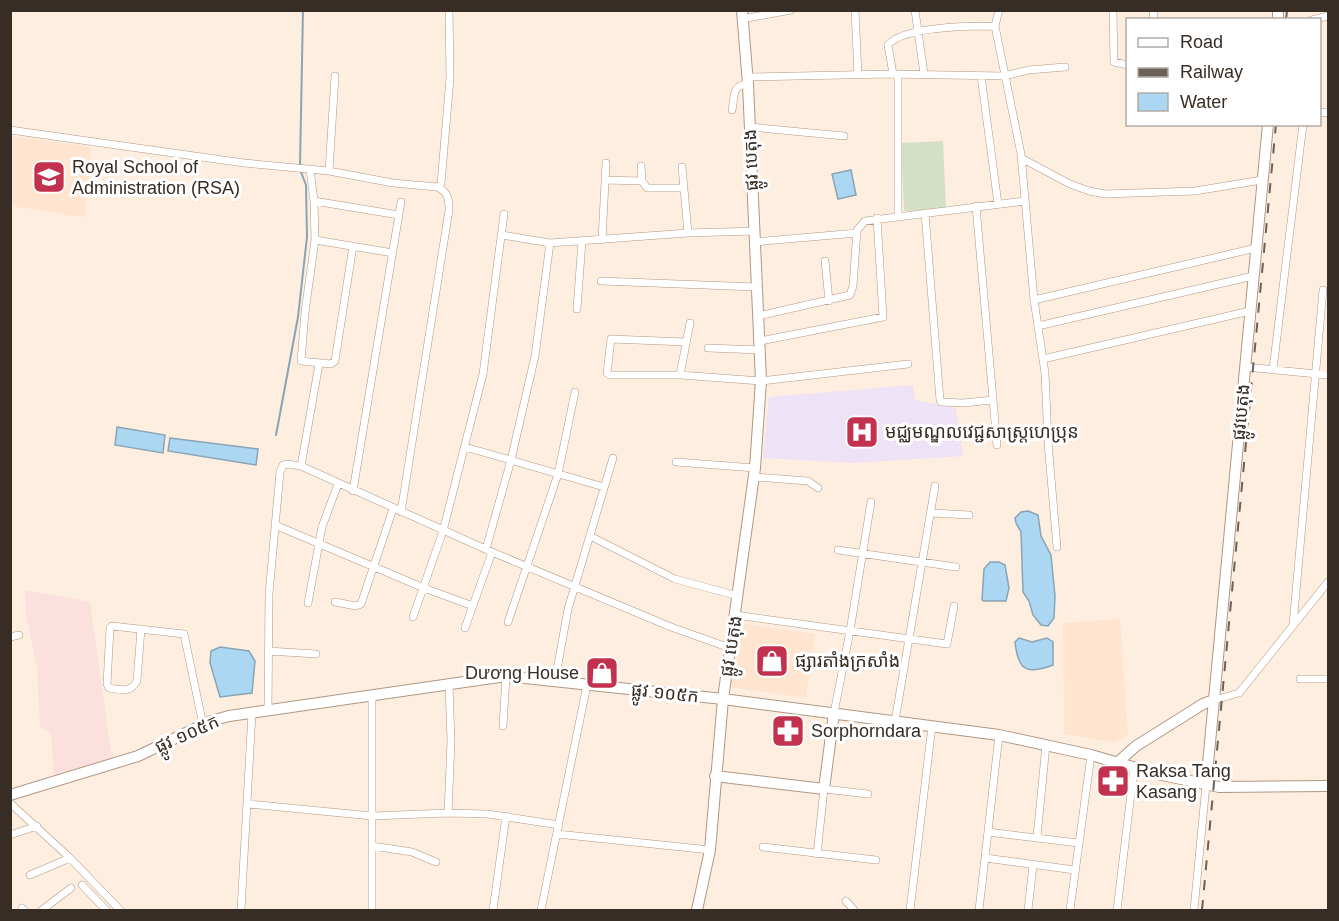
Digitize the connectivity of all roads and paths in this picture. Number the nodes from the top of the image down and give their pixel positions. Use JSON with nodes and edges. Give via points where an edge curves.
{"nodes":[{"id":1,"x":449,"y":10,"type":"edge"},
{"id":2,"x":791,"y":10,"type":"edge"},
{"id":3,"x":855,"y":10,"type":"edge"},
{"id":4,"x":915,"y":10,"type":"edge"},
{"id":5,"x":999,"y":10,"type":"edge"},
{"id":6,"x":1113,"y":10,"type":"edge"},
{"id":7,"x":742,"y":15,"type":"edge"},
{"id":8,"x":995,"y":26,"type":"junction"},
{"id":9,"x":917,"y":32,"type":"junction"},
{"id":10,"x":1126,"y":65,"type":"edge"},
{"id":11,"x":1065,"y":67,"type":"dead end"},
{"id":12,"x":895,"y":74,"type":"junction"},
{"id":13,"x":924,"y":74,"type":"junction"},
{"id":14,"x":858,"y":75,"type":"junction"},
{"id":15,"x":335,"y":76,"type":"dead end"},
{"id":16,"x":981,"y":76,"type":"junction"},
{"id":17,"x":1004,"y":76,"type":"junction"},
{"id":18,"x":747,"y":80,"type":"junction"},
{"id":19,"x":732,"y":110,"type":"dead end"},
{"id":20,"x":1268,"y":126,"type":"edge"},
{"id":21,"x":1303,"y":126,"type":"edge"},
{"id":22,"x":750,"y":127,"type":"junction"},
{"id":23,"x":10,"y":130,"type":"edge"},
{"id":24,"x":844,"y":136,"type":"dead end"},
{"id":25,"x":1022,"y":158,"type":"junction"},
{"id":26,"x":606,"y":163,"type":"dead end"},
{"id":27,"x":641,"y":165,"type":"dead end"},
{"id":28,"x":682,"y":167,"type":"dead end"},
{"id":29,"x":309,"y":169,"type":"junction"},
{"id":30,"x":328,"y":171,"type":"junction"},
{"id":31,"x":605,"y":180,"type":"junction"},
{"id":32,"x":1262,"y":180,"type":"junction"},
{"id":33,"x":642,"y":181,"type":"junction"},
{"id":34,"x":437,"y":187,"type":"junction"},
{"id":35,"x":684,"y":188,"type":"junction"},
{"id":36,"x":314,"y":201,"type":"junction"},
{"id":37,"x":1025,"y":201,"type":"junction"},
{"id":38,"x":401,"y":202,"type":"dead end"},
{"id":39,"x":998,"y":204,"type":"junction"},
{"id":40,"x":976,"y":206,"type":"junction"},
{"id":41,"x":925,"y":213,"type":"junction"},
{"id":42,"x":504,"y":214,"type":"dead end"},
{"id":43,"x":399,"y":215,"type":"junction"},
{"id":44,"x":898,"y":216,"type":"junction"},
{"id":45,"x":877,"y":218,"type":"junction"},
{"id":46,"x":688,"y":233,"type":"junction"},
{"id":47,"x":857,"y":233,"type":"junction"},
{"id":48,"x":502,"y":236,"type":"junction"},
{"id":49,"x":754,"y":236,"type":"junction"},
{"id":50,"x":315,"y":240,"type":"junction"},
{"id":51,"x":603,"y":240,"type":"junction"},
{"id":52,"x":582,"y":241,"type":"junction"},
{"id":53,"x":550,"y":243,"type":"junction"},
{"id":54,"x":353,"y":246,"type":"junction"},
{"id":55,"x":1256,"y":248,"type":"junction"},
{"id":56,"x":393,"y":253,"type":"junction"},
{"id":57,"x":825,"y":261,"type":"dead end"},
{"id":58,"x":1253,"y":276,"type":"junction"},
{"id":59,"x":602,"y":280,"type":"dead end"},
{"id":60,"x":756,"y":287,"type":"junction"},
{"id":61,"x":1323,"y":290,"type":"dead end"},
{"id":62,"x":1034,"y":300,"type":"junction"},
{"id":63,"x":829,"y":301,"type":"junction"},
{"id":64,"x":577,"y":309,"type":"dead end"},
{"id":65,"x":1250,"y":311,"type":"junction"},
{"id":66,"x":758,"y":316,"type":"junction"},
{"id":67,"x":690,"y":323,"type":"dead end"},
{"id":68,"x":1038,"y":326,"type":"junction"},
{"id":69,"x":686,"y":342,"type":"junction"},
{"id":70,"x":760,"y":345,"type":"junction"},
{"id":71,"x":708,"y":348,"type":"dead end"},
{"id":72,"x":1043,"y":358,"type":"junction"},
{"id":73,"x":319,"y":364,"type":"junction"},
{"id":74,"x":908,"y":364,"type":"dead end"},
{"id":75,"x":1245,"y":367,"type":"junction"},
{"id":76,"x":1273,"y":369,"type":"junction"},
{"id":77,"x":1314,"y":373,"type":"junction"},
{"id":78,"x":680,"y":375,"type":"junction"},
{"id":79,"x":1329,"y":375,"type":"edge"},
{"id":80,"x":761,"y":381,"type":"junction"},
{"id":81,"x":575,"y":392,"type":"dead end"},
{"id":82,"x":993,"y":400,"type":"junction"},
{"id":83,"x":997,"y":445,"type":"dead end"},
{"id":84,"x":465,"y":447,"type":"junction"},
{"id":85,"x":613,"y":458,"type":"dead end"},
{"id":86,"x":511,"y":460,"type":"junction"},
{"id":87,"x":676,"y":462,"type":"dead end"},
{"id":88,"x":301,"y":466,"type":"junction"},
{"id":89,"x":755,"y":472,"type":"junction"},
{"id":90,"x":558,"y":474,"type":"junction"},
{"id":91,"x":338,"y":484,"type":"junction"},
{"id":92,"x":935,"y":486,"type":"dead end"},
{"id":93,"x":604,"y":488,"type":"junction"},
{"id":94,"x":818,"y":488,"type":"dead end"},
{"id":95,"x":353,"y":491,"type":"junction"},
{"id":96,"x":871,"y":502,"type":"dead end"},
{"id":97,"x":397,"y":511,"type":"junction"},
{"id":98,"x":932,"y":513,"type":"junction"},
{"id":99,"x":969,"y":515,"type":"dead end"},
{"id":100,"x":275,"y":525,"type":"junction"},
{"id":101,"x":443,"y":531,"type":"junction"},
{"id":102,"x":590,"y":536,"type":"junction"},
{"id":103,"x":318,"y":543,"type":"junction"},
{"id":104,"x":1057,"y":547,"type":"dead end"},
{"id":105,"x":838,"y":550,"type":"dead end"},
{"id":106,"x":489,"y":551,"type":"junction"},
{"id":107,"x":863,"y":554,"type":"junction"},
{"id":108,"x":922,"y":563,"type":"junction"},
{"id":109,"x":374,"y":566,"type":"junction"},
{"id":110,"x":527,"y":566,"type":"junction"},
{"id":111,"x":956,"y":567,"type":"dead end"},
{"id":112,"x":1329,"y":582,"type":"edge"},
{"id":113,"x":575,"y":586,"type":"junction"},
{"id":114,"x":424,"y":588,"type":"junction"},
{"id":115,"x":738,"y":596,"type":"junction"},
{"id":116,"x":335,"y":602,"type":"dead end"},
{"id":117,"x":308,"y":603,"type":"dead end"},
{"id":118,"x":473,"y":606,"type":"junction"},
{"id":119,"x":954,"y":606,"type":"dead end"},
{"id":120,"x":735,"y":615,"type":"junction"},
{"id":121,"x":413,"y":617,"type":"dead end"},
{"id":122,"x":508,"y":622,"type":"dead end"},
{"id":123,"x":1293,"y":625,"type":"junction"},
{"id":124,"x":465,"y":628,"type":"dead end"},
{"id":125,"x":141,"y":629,"type":"junction"},
{"id":126,"x":850,"y":631,"type":"junction"},
{"id":127,"x":19,"y":635,"type":"dead end"},
{"id":128,"x":10,"y":637,"type":"edge"},
{"id":129,"x":908,"y":640,"type":"junction"},
{"id":130,"x":730,"y":648,"type":"junction"},
{"id":131,"x":268,"y":651,"type":"junction"},
{"id":132,"x":316,"y":654,"type":"dead end"},
{"id":133,"x":506,"y":676,"type":"junction"},
{"id":134,"x":1300,"y":679,"type":"dead end"},
{"id":135,"x":1329,"y":679,"type":"edge"},
{"id":136,"x":555,"y":681,"type":"junction"},
{"id":137,"x":449,"y":684,"type":"junction"},
{"id":138,"x":587,"y":685,"type":"junction"},
{"id":139,"x":372,"y":695,"type":"junction"},
{"id":140,"x":723,"y":699,"type":"junction"},
{"id":141,"x":1214,"y":700,"type":"junction"},
{"id":142,"x":268,"y":711,"type":"junction"},
{"id":143,"x":252,"y":713,"type":"junction"},
{"id":144,"x":834,"y":713,"type":"junction"},
{"id":145,"x":896,"y":722,"type":"junction"},
{"id":146,"x":203,"y":725,"type":"junction"},
{"id":147,"x":503,"y":726,"type":"dead end"},
{"id":148,"x":932,"y":726,"type":"junction"},
{"id":149,"x":999,"y":735,"type":"junction"},
{"id":150,"x":1046,"y":745,"type":"junction"},
{"id":151,"x":1091,"y":755,"type":"junction"},
{"id":152,"x":1117,"y":763,"type":"junction"},
{"id":153,"x":1134,"y":768,"type":"junction"},
{"id":154,"x":715,"y":776,"type":"junction"},
{"id":155,"x":1206,"y":785,"type":"junction"},
{"id":156,"x":1329,"y":786,"type":"edge"},
{"id":157,"x":824,"y":789,"type":"junction"},
{"id":158,"x":868,"y":794,"type":"dead end"},
{"id":159,"x":10,"y":795,"type":"edge"},
{"id":160,"x":10,"y":803,"type":"edge"},
{"id":161,"x":248,"y":804,"type":"junction"},
{"id":162,"x":448,"y":813,"type":"junction"},
{"id":163,"x":372,"y":816,"type":"junction"},
{"id":164,"x":506,"y":816,"type":"junction"},
{"id":165,"x":559,"y":825,"type":"junction"},
{"id":166,"x":37,"y":826,"type":"junction"},
{"id":167,"x":988,"y":832,"type":"junction"},
{"id":168,"x":557,"y":834,"type":"junction"},
{"id":169,"x":10,"y":835,"type":"edge"},
{"id":170,"x":1037,"y":837,"type":"junction"},
{"id":171,"x":1078,"y":843,"type":"junction"},
{"id":172,"x":372,"y":846,"type":"junction"},
{"id":173,"x":763,"y":847,"type":"dead end"},
{"id":174,"x":710,"y":850,"type":"junction"},
{"id":175,"x":817,"y":854,"type":"junction"},
{"id":176,"x":70,"y":858,"type":"junction"},
{"id":177,"x":985,"y":858,"type":"junction"},
{"id":178,"x":876,"y":860,"type":"dead end"},
{"id":179,"x":436,"y":862,"type":"dead end"},
{"id":180,"x":1033,"y":865,"type":"junction"},
{"id":181,"x":1075,"y":870,"type":"junction"},
{"id":182,"x":30,"y":875,"type":"dead end"},
{"id":183,"x":82,"y":885,"type":"dead end"},
{"id":184,"x":71,"y":888,"type":"dead end"},
{"id":185,"x":846,"y":901,"type":"dead end"},
{"id":186,"x":42,"y":910,"type":"edge"},
{"id":187,"x":106,"y":910,"type":"edge"},
{"id":188,"x":120,"y":910,"type":"edge"},
{"id":189,"x":241,"y":910,"type":"edge"},
{"id":190,"x":372,"y":910,"type":"edge"},
{"id":191,"x":493,"y":910,"type":"edge"},
{"id":192,"x":541,"y":910,"type":"edge"},
{"id":193,"x":697,"y":910,"type":"edge"},
{"id":194,"x":854,"y":910,"type":"edge"},
{"id":195,"x":910,"y":910,"type":"edge"},
{"id":196,"x":979,"y":910,"type":"edge"},
{"id":197,"x":1028,"y":910,"type":"edge"},
{"id":198,"x":1070,"y":910,"type":"edge"},
{"id":199,"x":1117,"y":910,"type":"edge"},
{"id":200,"x":1194,"y":910,"type":"edge"}],
"edges":[{"from":1,"to":34,"type":"street","via":[[447,130],[441,184]]},
{"from":2,"to":7,"type":"street"},
{"from":3,"to":14,"type":"street"},
{"from":4,"to":9,"type":"street"},
{"from":5,"to":8,"type":"street"},
{"from":6,"to":10,"type":"street","via":[[1114,62]]},
{"from":7,"to":18,"type":"main road","name":"ផ្លូវ បេតុង"},
{"from":8,"to":9,"type":"street"},
{"from":8,"to":17,"type":"street"},
{"from":9,"to":12,"type":"street","via":[[900,36],[888,45]]},
{"from":9,"to":13,"type":"street"},
{"from":11,"to":17,"type":"street"},
{"from":12,"to":13,"type":"street"},
{"from":12,"to":14,"type":"street"},
{"from":12,"to":44,"type":"street"},
{"from":13,"to":16,"type":"street"},
{"from":14,"to":18,"type":"street"},
{"from":15,"to":30,"type":"street"},
{"from":16,"to":17,"type":"street"},
{"from":16,"to":39,"type":"street"},
{"from":17,"to":25,"type":"street"},
{"from":18,"to":19,"type":"street","via":[[736,88]]},
{"from":18,"to":22,"type":"main road","name":"ផ្លូវ បេតុង"},
{"from":20,"to":32,"type":"main road","name":"ផ្លូវបេតុង"},
{"from":21,"to":76,"type":"street"},
{"from":22,"to":24,"type":"street"},
{"from":22,"to":49,"type":"main road","name":"ផ្លូវ បេតុង"},
{"from":23,"to":29,"type":"street"},
{"from":25,"to":32,"type":"street","via":[[1070,184],[1105,194],[1195,191]]},
{"from":25,"to":37,"type":"street"},
{"from":26,"to":31,"type":"street"},
{"from":27,"to":33,"type":"street"},
{"from":28,"to":35,"type":"street"},
{"from":29,"to":30,"type":"street"},
{"from":29,"to":36,"type":"street"},
{"from":30,"to":34,"type":"street"},
{"from":31,"to":33,"type":"street"},
{"from":31,"to":51,"type":"street"},
{"from":32,"to":55,"type":"main road","name":"ផ្លូវបេតុង"},
{"from":33,"to":35,"type":"street","via":[[650,189]]},
{"from":34,"to":97,"type":"street","via":[[447,195],[449,210]]},
{"from":35,"to":46,"type":"street"},
{"from":36,"to":43,"type":"street"},
{"from":36,"to":50,"type":"street"},
{"from":37,"to":39,"type":"street"},
{"from":37,"to":62,"type":"street"},
{"from":38,"to":43,"type":"street"},
{"from":39,"to":40,"type":"street"},
{"from":40,"to":41,"type":"street"},
{"from":40,"to":82,"type":"street"},
{"from":41,"to":44,"type":"street"},
{"from":41,"to":82,"type":"street","via":[[940,400]]},
{"from":42,"to":48,"type":"street"},
{"from":43,"to":56,"type":"street"},
{"from":44,"to":45,"type":"street"},
{"from":45,"to":47,"type":"street","via":[[859,225]]},
{"from":45,"to":70,"type":"street","via":[[883,317]]},
{"from":46,"to":49,"type":"street"},
{"from":46,"to":51,"type":"street"},
{"from":47,"to":49,"type":"street"},
{"from":47,"to":63,"type":"street","via":[[851,293]]},
{"from":48,"to":53,"type":"street"},
{"from":48,"to":84,"type":"street","via":[[483,374]]},
{"from":49,"to":60,"type":"main road","name":"ផ្លូវ បេតុង"},
{"from":50,"to":54,"type":"street"},
{"from":50,"to":73,"type":"street","via":[[300,357],[301,361]]},
{"from":51,"to":52,"type":"street"},
{"from":52,"to":53,"type":"street"},
{"from":52,"to":64,"type":"street"},
{"from":53,"to":86,"type":"street","via":[[535,356]]},
{"from":54,"to":56,"type":"street"},
{"from":54,"to":73,"type":"street","via":[[336,359],[333,364]]},
{"from":55,"to":58,"type":"main road","name":"ផ្លូវបេតុង"},
{"from":55,"to":62,"type":"street"},
{"from":56,"to":95,"type":"street"},
{"from":57,"to":63,"type":"street"},
{"from":58,"to":65,"type":"main road","name":"ផ្លូវបេតុង"},
{"from":58,"to":68,"type":"street"},
{"from":59,"to":60,"type":"street"},
{"from":60,"to":66,"type":"main road","name":"ផ្លូវ បេតុង"},
{"from":61,"to":77,"type":"street"},
{"from":62,"to":68,"type":"street"},
{"from":63,"to":66,"type":"street"},
{"from":65,"to":72,"type":"street"},
{"from":65,"to":75,"type":"main road","name":"ផ្លូវបេតុង"},
{"from":66,"to":70,"type":"main road","name":"ផ្លូវ បេតុង"},
{"from":67,"to":69,"type":"street"},
{"from":68,"to":72,"type":"street"},
{"from":69,"to":78,"type":"street"},
{"from":69,"to":78,"type":"street","via":[[611,339],[608,374]]},
{"from":70,"to":71,"type":"street"},
{"from":70,"to":80,"type":"main road","name":"ផ្លូវ បេតុង"},
{"from":72,"to":104,"type":"street"},
{"from":73,"to":88,"type":"street"},
{"from":74,"to":80,"type":"street"},
{"from":75,"to":76,"type":"street"},
{"from":75,"to":141,"type":"main road","name":"ផ្លូវបេតុង"},
{"from":76,"to":77,"type":"street"},
{"from":77,"to":79,"type":"street"},
{"from":77,"to":123,"type":"street"},
{"from":78,"to":80,"type":"street"},
{"from":80,"to":89,"type":"main road","name":"ផ្លូវ បេតុង"},
{"from":81,"to":90,"type":"street"},
{"from":82,"to":83,"type":"street"},
{"from":84,"to":86,"type":"street"},
{"from":84,"to":101,"type":"street"},
{"from":85,"to":93,"type":"street"},
{"from":86,"to":90,"type":"street"},
{"from":86,"to":106,"type":"street"},
{"from":87,"to":89,"type":"street"},
{"from":88,"to":91,"type":"street"},
{"from":88,"to":100,"type":"street","via":[[284,465],[280,472]]},
{"from":89,"to":94,"type":"street","via":[[808,481]]},
{"from":89,"to":115,"type":"main road","name":"ផ្លូវ បេតុង"},
{"from":90,"to":93,"type":"street"},
{"from":90,"to":110,"type":"street"},
{"from":91,"to":95,"type":"street"},
{"from":91,"to":103,"type":"street"},
{"from":92,"to":98,"type":"street"},
{"from":93,"to":102,"type":"street"},
{"from":95,"to":97,"type":"street"},
{"from":96,"to":107,"type":"street"},
{"from":97,"to":101,"type":"street"},
{"from":97,"to":109,"type":"street"},
{"from":98,"to":99,"type":"street"},
{"from":98,"to":108,"type":"street"},
{"from":100,"to":103,"type":"street"},
{"from":100,"to":131,"type":"street"},
{"from":101,"to":106,"type":"street"},
{"from":101,"to":114,"type":"street"},
{"from":102,"to":113,"type":"street"},
{"from":102,"to":115,"type":"street","via":[[675,579]]},
{"from":103,"to":109,"type":"street"},
{"from":103,"to":117,"type":"street"},
{"from":105,"to":107,"type":"street"},
{"from":106,"to":110,"type":"street"},
{"from":106,"to":118,"type":"street"},
{"from":107,"to":108,"type":"street"},
{"from":107,"to":126,"type":"street"},
{"from":108,"to":111,"type":"street"},
{"from":108,"to":129,"type":"street"},
{"from":109,"to":114,"type":"street"},
{"from":109,"to":116,"type":"street","via":[[361,604]]},
{"from":110,"to":113,"type":"street"},
{"from":110,"to":122,"type":"street"},
{"from":112,"to":123,"type":"street"},
{"from":113,"to":130,"type":"street"},
{"from":113,"to":136,"type":"street"},
{"from":114,"to":118,"type":"street"},
{"from":114,"to":121,"type":"street"},
{"from":115,"to":120,"type":"main road","name":"ផ្លូវ បេតុង"},
{"from":118,"to":124,"type":"street"},
{"from":119,"to":129,"type":"street","via":[[947,644]]},
{"from":120,"to":126,"type":"street"},
{"from":120,"to":130,"type":"main road","name":"ផ្លូវ បេតុង"},
{"from":123,"to":141,"type":"street","via":[[1239,693]]},
{"from":125,"to":125,"type":"street","via":[[110,628],[106,684],[109,688],[128,691],[137,681]]},
{"from":125,"to":146,"type":"street","via":[[184,634]]},
{"from":126,"to":129,"type":"street"},
{"from":126,"to":144,"type":"street"},
{"from":127,"to":128,"type":"street"},
{"from":129,"to":145,"type":"street"},
{"from":130,"to":140,"type":"main road","name":"ផ្លូវ បេតុង"},
{"from":131,"to":132,"type":"street"},
{"from":131,"to":142,"type":"street"},
{"from":133,"to":136,"type":"main road","name":"ផ្លូវ ១០៥ក"},
{"from":133,"to":137,"type":"main road","name":"ផ្លូវ ១០៥ក"},
{"from":133,"to":147,"type":"street"},
{"from":134,"to":135,"type":"street"},
{"from":136,"to":138,"type":"main road","name":"ផ្លូវ ១០៥ក"},
{"from":137,"to":139,"type":"main road","name":"ផ្លូវ ១០៥ក"},
{"from":137,"to":162,"type":"street"},
{"from":138,"to":140,"type":"main road","name":"ផ្លូវ ១០៥ក"},
{"from":138,"to":165,"type":"street"},
{"from":139,"to":142,"type":"main road","name":"ផ្លូវ ១០៥ក"},
{"from":139,"to":163,"type":"street"},
{"from":140,"to":144,"type":"main road","name":"ផ្លូវ ១០៥ក"},
{"from":140,"to":154,"type":"main road","name":"ផ្លូវ បេតុង"},
{"from":141,"to":152,"type":"main road","via":[[1136,746]]},
{"from":141,"to":155,"type":"main road","name":"ផ្លូវបេតុង"},
{"from":142,"to":143,"type":"main road","name":"ផ្លូវ ១០៥ក"},
{"from":143,"to":146,"type":"main road","name":"ផ្លូវ ១០៥ក"},
{"from":143,"to":161,"type":"street"},
{"from":144,"to":145,"type":"main road","name":"ផ្លូវ ១០៥ក"},
{"from":144,"to":157,"type":"main road"},
{"from":145,"to":148,"type":"main road","name":"ផ្លូវ ១០៥ក"},
{"from":146,"to":159,"type":"main road","name":"ផ្លូវ ១០៥ក","via":[[138,756]]},
{"from":148,"to":149,"type":"main road","name":"ផ្លូវ ១០៥ក"},
{"from":148,"to":195,"type":"street"},
{"from":149,"to":150,"type":"main road","name":"ផ្លូវ ១០៥ក"},
{"from":149,"to":167,"type":"street"},
{"from":150,"to":151,"type":"main road","name":"ផ្លូវ ១០៥ក"},
{"from":150,"to":170,"type":"street"},
{"from":151,"to":152,"type":"main road","name":"ផ្លូវ ១០៥ក"},
{"from":151,"to":171,"type":"street"},
{"from":152,"to":153,"type":"main road","name":"ផ្លូវ ១០៥ក"},
{"from":153,"to":155,"type":"main road","name":"ផ្លូវ ១០៥ក"},
{"from":153,"to":199,"type":"street"},
{"from":154,"to":157,"type":"main road"},
{"from":154,"to":174,"type":"main road","name":"ផ្លូវ បេតុង"},
{"from":155,"to":156,"type":"main road","name":"ផ្លូវ ១០៥ក"},
{"from":155,"to":200,"type":"street"},
{"from":157,"to":158,"type":"street"},
{"from":157,"to":175,"type":"street"},
{"from":160,"to":166,"type":"street"},
{"from":161,"to":163,"type":"street"},
{"from":161,"to":189,"type":"street"},
{"from":162,"to":163,"type":"street"},
{"from":162,"to":164,"type":"street"},
{"from":163,"to":172,"type":"street"},
{"from":164,"to":165,"type":"street"},
{"from":164,"to":191,"type":"street"},
{"from":165,"to":168,"type":"street"},
{"from":166,"to":169,"type":"street"},
{"from":166,"to":176,"type":"street"},
{"from":167,"to":170,"type":"street"},
{"from":167,"to":177,"type":"street"},
{"from":168,"to":174,"type":"street"},
{"from":168,"to":192,"type":"street"},
{"from":170,"to":171,"type":"street"},
{"from":171,"to":181,"type":"street"},
{"from":172,"to":179,"type":"street","via":[[412,852]]},
{"from":172,"to":190,"type":"street"},
{"from":173,"to":175,"type":"street"},
{"from":174,"to":193,"type":"main road","name":"ផ្លូវ បេតុង"},
{"from":175,"to":178,"type":"street"},
{"from":176,"to":182,"type":"street"},
{"from":176,"to":188,"type":"street"},
{"from":177,"to":180,"type":"street"},
{"from":177,"to":196,"type":"street"},
{"from":180,"to":181,"type":"street"},
{"from":180,"to":197,"type":"street"},
{"from":181,"to":198,"type":"street"},
{"from":183,"to":187,"type":"street"},
{"from":184,"to":186,"type":"street"},
{"from":185,"to":194,"type":"street"}]}
